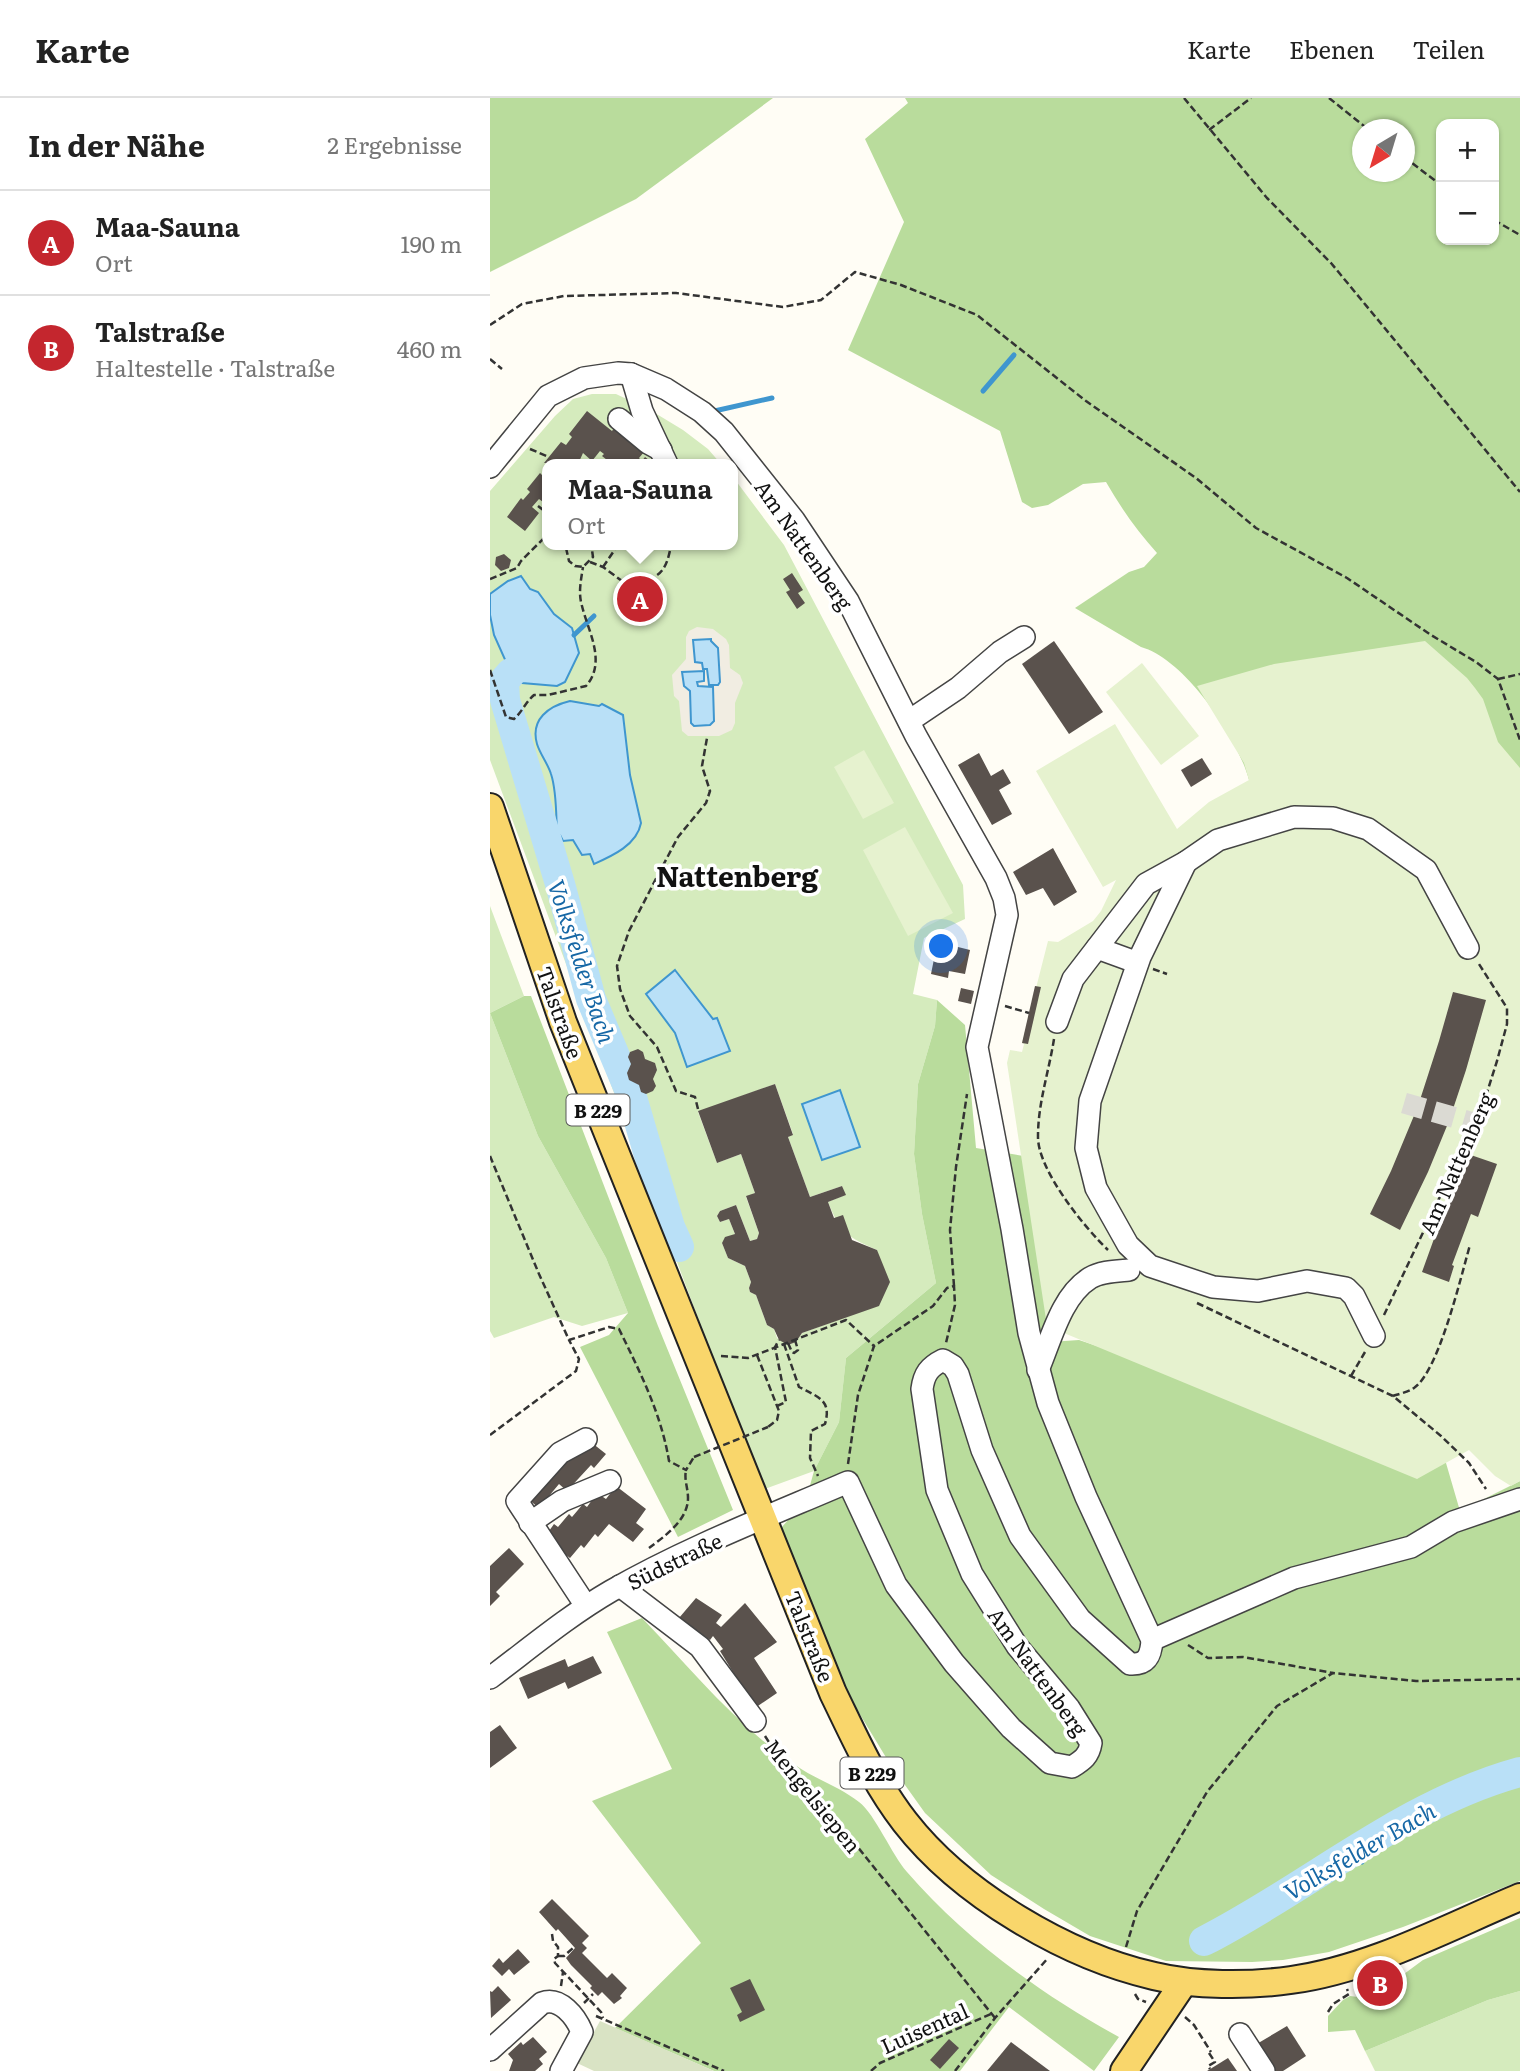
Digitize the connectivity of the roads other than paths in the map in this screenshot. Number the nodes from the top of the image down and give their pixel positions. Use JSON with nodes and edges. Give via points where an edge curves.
{"nodes":[{"id":1,"x":631,"y":374,"type":"junction"},
{"id":2,"x":619,"y":419,"type":"dead end"},
{"id":3,"x":665,"y":458,"type":"edge"},
{"id":4,"x":490,"y":467,"type":"edge"},
{"id":5,"x":1024,"y":637,"type":"dead end"},
{"id":6,"x":909,"y":721,"type":"junction"},
{"id":7,"x":490,"y":807,"type":"edge"},
{"id":8,"x":1186,"y":862,"type":"junction"},
{"id":9,"x":1097,"y":948,"type":"junction"},
{"id":10,"x":1468,"y":948,"type":"road end"},
{"id":11,"x":1130,"y":960,"type":"dead end"},
{"id":12,"x":1057,"y":1022,"type":"road end"},
{"id":13,"x":1129,"y":1270,"type":"road end"},
{"id":14,"x":1374,"y":1336,"type":"road end"},
{"id":15,"x":1038,"y":1370,"type":"junction"},
{"id":16,"x":586,"y":1439,"type":"dead end"},
{"id":17,"x":610,"y":1481,"type":"dead end"},
{"id":18,"x":1520,"y":1499,"type":"edge"},
{"id":19,"x":764,"y":1519,"type":"junction"},
{"id":20,"x":530,"y":1523,"type":"junction"},
{"id":21,"x":620,"y":1586,"type":"junction"},
{"id":22,"x":586,"y":1606,"type":"junction"},
{"id":23,"x":1152,"y":1640,"type":"junction"},
{"id":24,"x":490,"y":1678,"type":"edge"},
{"id":25,"x":755,"y":1721,"type":"road end"},
{"id":26,"x":1520,"y":1898,"type":"edge"},
{"id":27,"x":1184,"y":1982,"type":"junction"},
{"id":28,"x":1240,"y":2034,"type":"dead end"},
{"id":29,"x":490,"y":2050,"type":"edge"},
{"id":30,"x":561,"y":2071,"type":"edge"},
{"id":31,"x":1124,"y":2071,"type":"edge"},
{"id":32,"x":1264,"y":2071,"type":"edge"}],
"edges":[{"from":1,"to":3,"type":"street","via":[[642,411]]},
{"from":1,"to":4,"type":"street","name":"Am Nattenberg","via":[[584,378],[548,396]]},
{"from":1,"to":6,"type":"street","name":"Am Nattenberg","via":[[702,412],[747,460],[848,601]]},
{"from":2,"to":3,"type":"street"},
{"from":5,"to":6,"type":"street"},
{"from":6,"to":15,"type":"street","name":"Am Nattenberg","via":[[1004,898],[1007,915],[977,1046]]},
{"from":7,"to":19,"type":"main road","name":"Talstraße","number":"B 229","via":[[563,1021]]},
{"from":8,"to":9,"type":"street","via":[[1146,884]]},
{"from":8,"to":10,"type":"street","via":[[1219,840],[1260,826],[1294,817],[1333,818],[1368,829],[1426,870]]},
{"from":8,"to":14,"type":"street","via":[[1140,957],[1090,1101],[1086,1148],[1096,1188],[1128,1245],[1150,1266],[1213,1287],[1258,1291],[1307,1281],[1346,1288]]},
{"from":9,"to":11,"type":"street"},
{"from":9,"to":12,"type":"street","via":[[1073,979]]},
{"from":13,"to":15,"type":"street","via":[[1092,1276],[1078,1288],[1067,1302]]},
{"from":15,"to":23,"type":"street","name":"Am Nattenberg","via":[[1086,1497]]},
{"from":16,"to":20,"type":"street","via":[[560,1453],[517,1501]]},
{"from":17,"to":20,"type":"street","via":[[562,1501]]},
{"from":18,"to":23,"type":"street","via":[[1453,1522],[1411,1547],[1294,1578]]},
{"from":19,"to":21,"type":"street","name":"Südstraße"},
{"from":19,"to":23,"type":"street","name":"Am Nattenberg","via":[[848,1482],[896,1585],[954,1663],[1011,1728],[1050,1763],[1072,1767],[1084,1760],[1091,1743],[1069,1708],[1017,1646],[972,1574],[937,1490],[922,1389],[924,1375],[943,1360],[958,1374],[982,1450],[1020,1536],[1080,1619],[1130,1664],[1147,1660]]},
{"from":19,"to":27,"type":"main road","name":"Talstraße","number":"B 229","via":[[864,1760],[921,1841],[989,1901],[1061,1942],[1120,1966]]},
{"from":20,"to":22,"type":"street"},
{"from":21,"to":22,"type":"street","name":"Südstraße"},
{"from":21,"to":25,"type":"street","name":"Mengelsiepen","via":[[700,1647]]},
{"from":22,"to":24,"type":"street","name":"Südstraße"},
{"from":26,"to":27,"type":"main road","name":"Talstraße","number":"B 229","via":[[1341,1969],[1291,1980]]},
{"from":27,"to":31,"type":"main road"},
{"from":28,"to":32,"type":"street"},
{"from":29,"to":30,"type":"street","via":[[542,2003],[558,2002],[582,2032]]}]}
